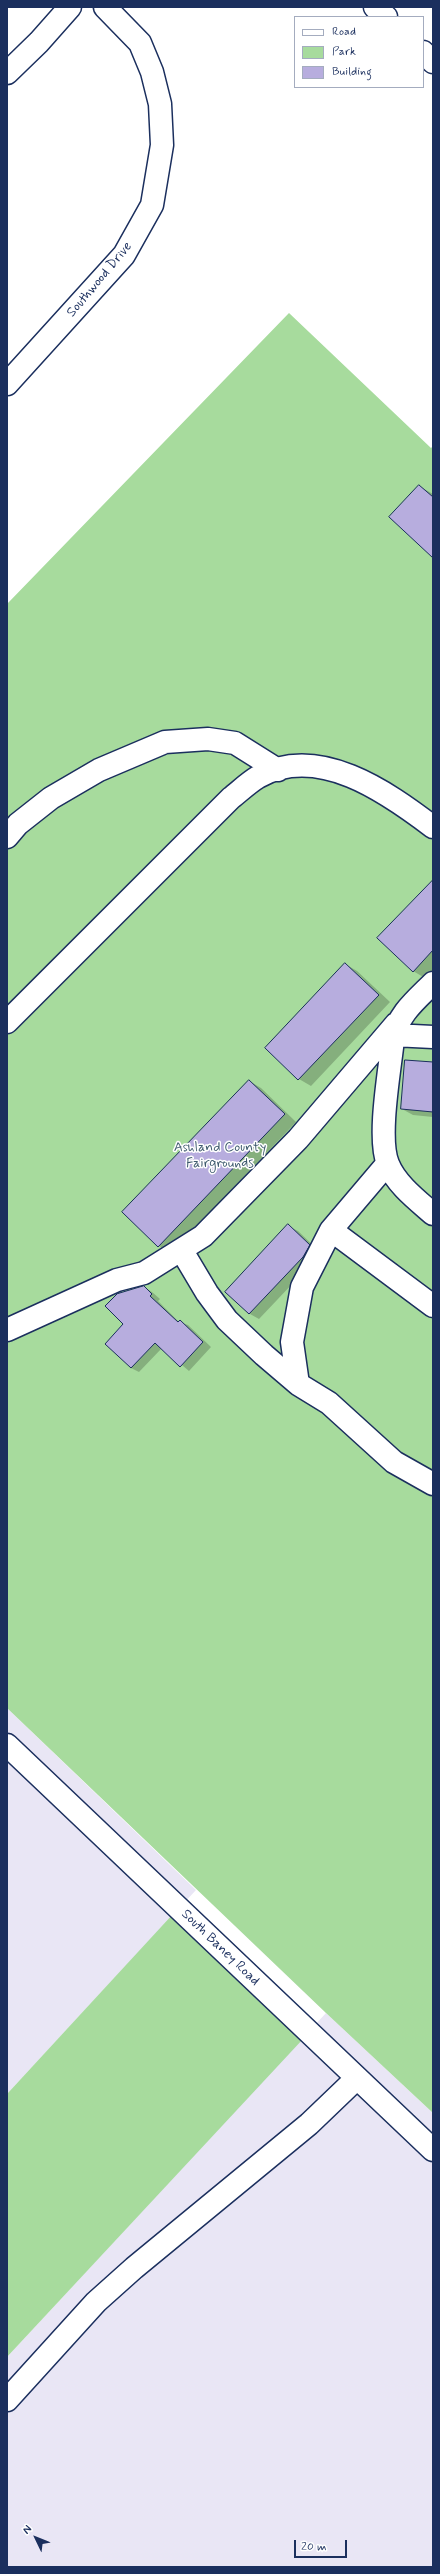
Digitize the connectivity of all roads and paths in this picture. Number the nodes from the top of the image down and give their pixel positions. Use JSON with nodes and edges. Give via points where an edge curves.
{"nodes":[{"id":1,"x":70,"y":7,"type":"edge"},
{"id":2,"x":105,"y":7,"type":"edge"},
{"id":3,"x":375,"y":7,"type":"edge"},
{"id":4,"x":385,"y":16,"type":"edge"},
{"id":5,"x":424,"y":53,"type":"edge"},
{"id":6,"x":433,"y":62,"type":"edge"},
{"id":7,"x":7,"y":73,"type":"edge"},
{"id":8,"x":7,"y":384,"type":"edge"},
{"id":9,"x":278,"y":770,"type":"junction"},
{"id":10,"x":433,"y":827,"type":"edge"},
{"id":11,"x":7,"y":837,"type":"edge"},
{"id":12,"x":433,"y":983,"type":"edge"},
{"id":13,"x":7,"y":1022,"type":"edge"},
{"id":14,"x":395,"y":1029,"type":"junction"},
{"id":15,"x":433,"y":1037,"type":"edge"},
{"id":16,"x":387,"y":1164,"type":"junction"},
{"id":17,"x":433,"y":1214,"type":"edge"},
{"id":18,"x":331,"y":1230,"type":"junction"},
{"id":19,"x":182,"y":1251,"type":"junction"},
{"id":20,"x":433,"y":1306,"type":"edge"},
{"id":21,"x":7,"y":1330,"type":"edge"},
{"id":22,"x":298,"y":1384,"type":"junction"},
{"id":23,"x":433,"y":1484,"type":"edge"},
{"id":24,"x":7,"y":1745,"type":"edge"},
{"id":25,"x":357,"y":2078,"type":"junction"},
{"id":26,"x":433,"y":2150,"type":"edge"},
{"id":27,"x":7,"y":2400,"type":"edge"}],
"edges":[{"from":1,"to":7,"type":"street","via":[[40,42]]},
{"from":2,"to":8,"type":"street","name":"Southwood Drive","via":[[140,43],[152,72],[160,104],[162,145],[152,205],[124,255]]},
{"from":3,"to":4,"type":"street"},
{"from":5,"to":6,"type":"street"},
{"from":9,"to":10,"type":"street","via":[[321,767],[346,775],[373,786]]},
{"from":9,"to":11,"type":"street","via":[[235,743],[208,739],[165,742],[99,770],[51,798],[18,824]]},
{"from":9,"to":13,"type":"street","via":[[258,777],[231,798]]},
{"from":12,"to":14,"type":"street","via":[[404,1012]]},
{"from":14,"to":15,"type":"street"},
{"from":14,"to":16,"type":"street","via":[[383,1144]]},
{"from":14,"to":19,"type":"street","via":[[298,1139],[221,1219]]},
{"from":16,"to":17,"type":"street","via":[[404,1187]]},
{"from":16,"to":18,"type":"street"},
{"from":18,"to":20,"type":"street"},
{"from":18,"to":22,"type":"street","via":[[302,1287],[292,1342]]},
{"from":19,"to":21,"type":"street","via":[[144,1273],[117,1280]]},
{"from":19,"to":22,"type":"street","via":[[207,1293],[227,1320]]},
{"from":22,"to":23,"type":"street","via":[[329,1403],[394,1462]]},
{"from":24,"to":25,"type":"street","name":"South Baney Road"},
{"from":25,"to":26,"type":"street","name":"South Baney Road"},
{"from":25,"to":27,"type":"street","via":[[309,2124],[96,2302]]}]}
